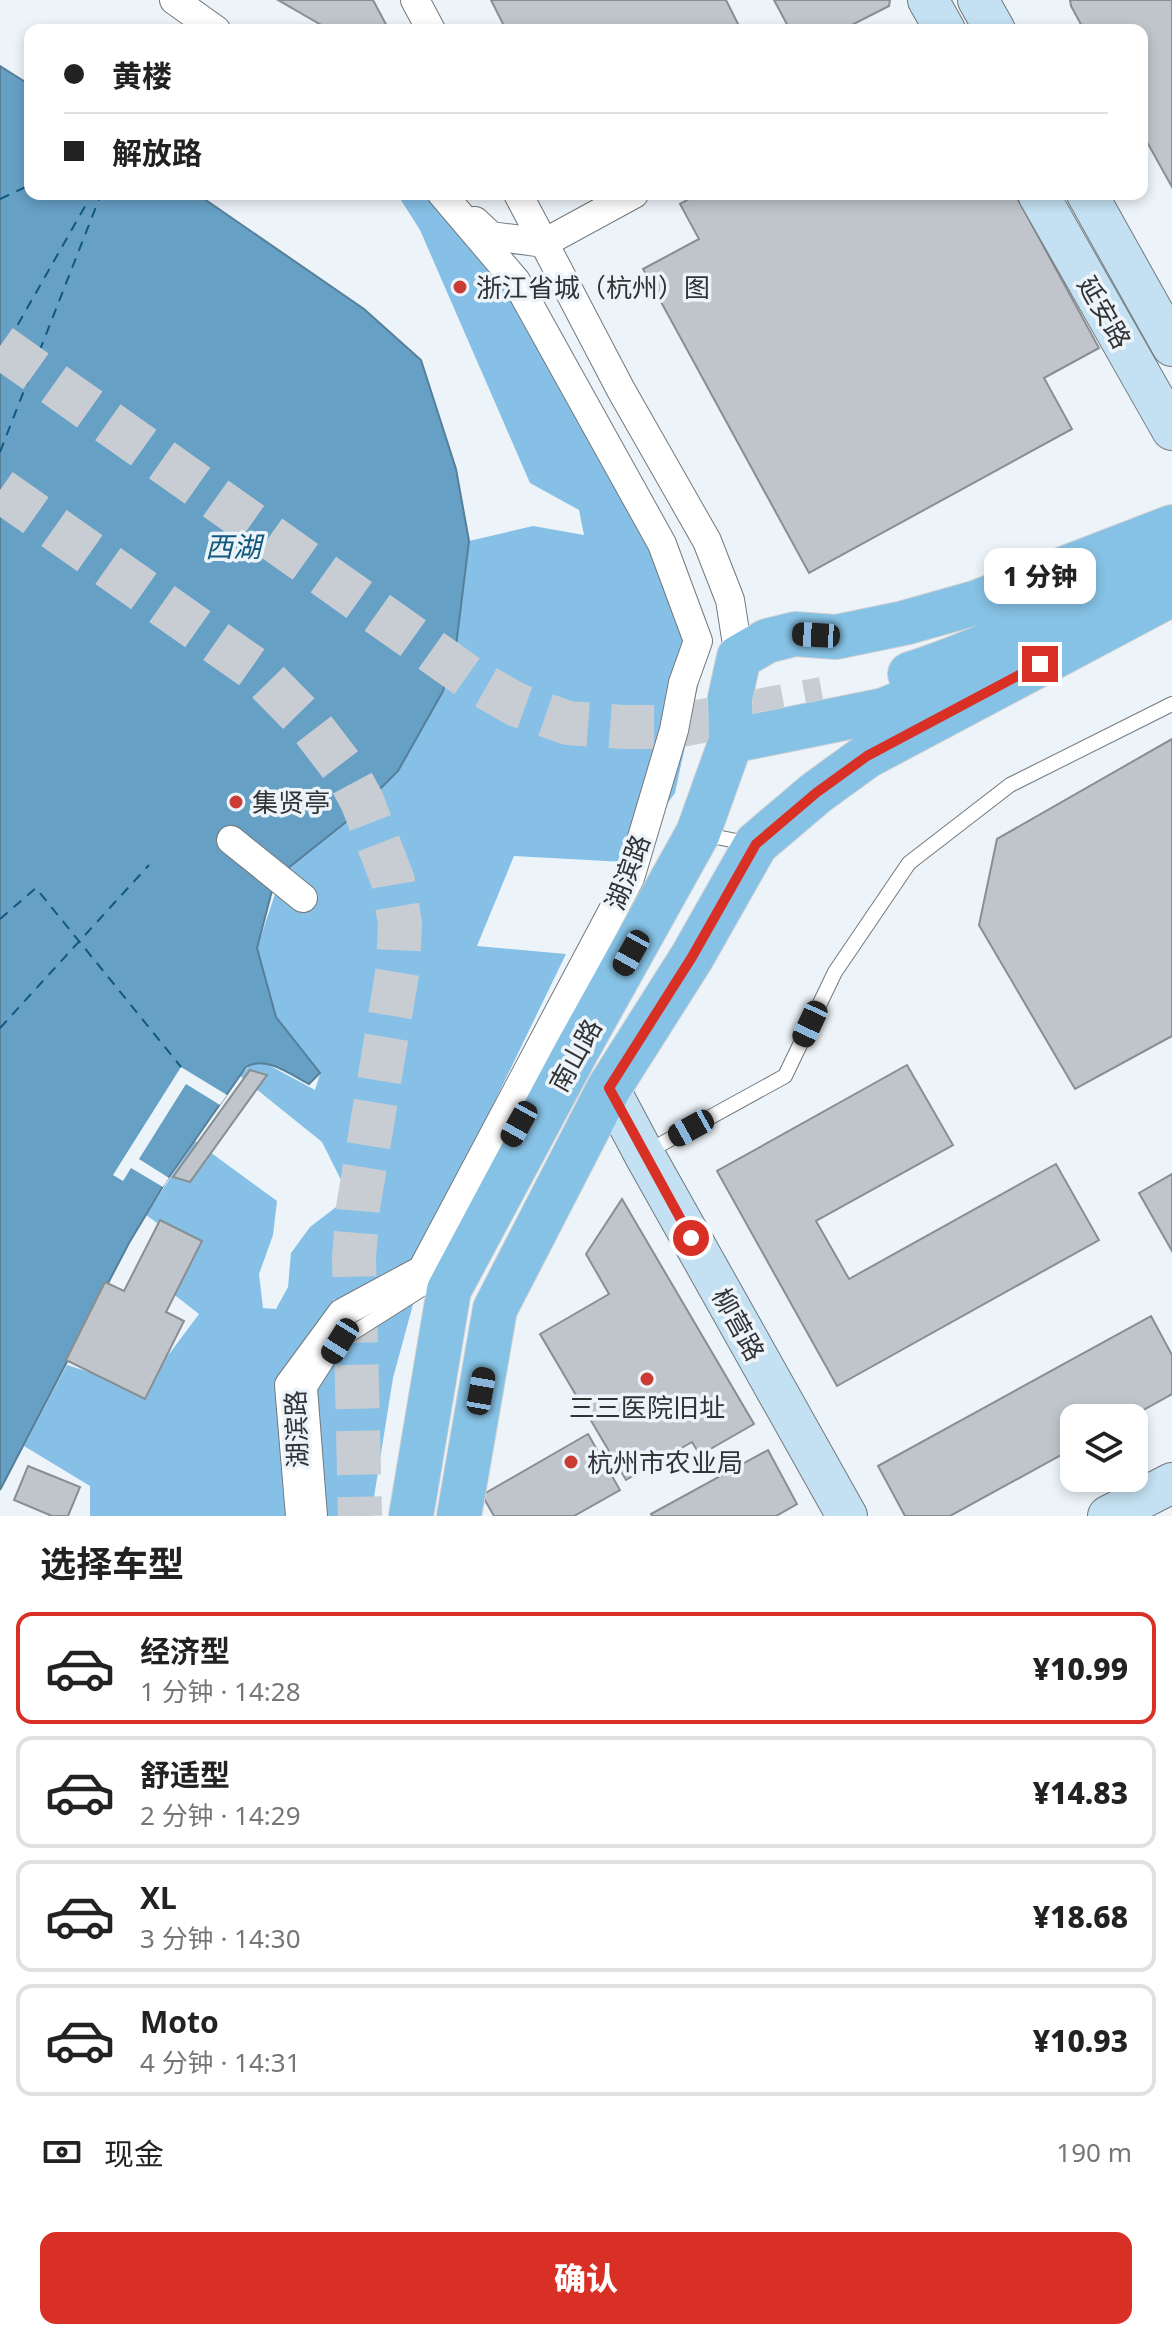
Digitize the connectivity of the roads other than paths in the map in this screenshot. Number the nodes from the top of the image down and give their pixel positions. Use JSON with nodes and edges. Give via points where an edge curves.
{"nodes":[{"id":1,"x":174,"y":0,"type":"edge"},
{"id":2,"x":415,"y":0,"type":"edge"},
{"id":3,"x":978,"y":0,"type":"edge"},
{"id":4,"x":208,"y":24,"type":"edge"},
{"id":5,"x":428,"y":24,"type":"edge"},
{"id":6,"x":992,"y":24,"type":"edge"},
{"id":7,"x":448,"y":200,"type":"edge"},
{"id":8,"x":450,"y":200,"type":"edge"},
{"id":9,"x":521,"y":200,"type":"edge"},
{"id":10,"x":623,"y":200,"type":"edge"},
{"id":11,"x":1041,"y":200,"type":"edge"},
{"id":12,"x":1090,"y":200,"type":"edge"},
{"id":13,"x":544,"y":243,"type":"junction"},
{"id":14,"x":1172,"y":346,"type":"edge"},
{"id":15,"x":1172,"y":430,"type":"edge"},
{"id":16,"x":1172,"y":527,"type":"edge"},
{"id":17,"x":1172,"y":546,"type":"edge"},
{"id":18,"x":1172,"y":588,"type":"edge"},
{"id":19,"x":739,"y":657,"type":"junction"},
{"id":20,"x":823,"y":699,"type":"tunnel mouth"},
{"id":21,"x":1172,"y":704,"type":"edge"},
{"id":22,"x":731,"y":741,"type":"junction"},
{"id":23,"x":693,"y":832,"type":"junction"},
{"id":24,"x":231,"y":840,"type":"dead end"},
{"id":25,"x":756,"y":844,"type":"junction"},
{"id":26,"x":303,"y":898,"type":"dead end"},
{"id":27,"x":573,"y":1027,"type":"dead end"},
{"id":28,"x":558,"y":1053,"type":"dead end"},
{"id":29,"x":609,"y":1088,"type":"junction"},
{"id":30,"x":644,"y":1154,"type":"junction"},
{"id":31,"x":445,"y":1265,"type":"dead end"},
{"id":32,"x":1172,"y":1483,"type":"edge"},
{"id":33,"x":300,"y":1516,"type":"edge"},
{"id":34,"x":320,"y":1516,"type":"edge"},
{"id":35,"x":411,"y":1516,"type":"edge"},
{"id":36,"x":459,"y":1516,"type":"edge"},
{"id":37,"x":847,"y":1516,"type":"edge"},
{"id":38,"x":1108,"y":1516,"type":"edge"}],
"edges":[{"from":1,"to":4,"type":"street"},
{"from":2,"to":5,"type":"street"},
{"from":3,"to":6,"type":"street"},
{"from":7,"to":33,"type":"street","name":"湖滨路","via":[[516,281],[662,544],[698,641],[630,878],[422,1270],[342,1313],[289,1385]]},
{"from":8,"to":13,"type":"street","name":"湖滨路","via":[[491,236]]},
{"from":9,"to":13,"type":"street"},
{"from":10,"to":13,"type":"street"},
{"from":11,"to":15,"type":"street","name":"延安路"},
{"from":12,"to":14,"type":"street","name":"延安路"},
{"from":13,"to":19,"type":"street","via":[[707,541],[730,600]]},
{"from":16,"to":19,"type":"main road","via":[[975,603],[836,637],[795,634],[767,641]]},
{"from":17,"to":20,"type":"main road","via":[[1071,611],[936,666]]},
{"from":18,"to":22,"type":"main road","via":[[884,710]]},
{"from":18,"to":25,"type":"main road","via":[[867,756]]},
{"from":19,"to":22,"type":"main road","via":[[730,698]]},
{"from":21,"to":30,"type":"lane","via":[[1010,785],[909,863],[835,972],[785,1076]]},
{"from":22,"to":23,"type":"main road","name":"南山路"},
{"from":23,"to":25,"type":"lane"},
{"from":23,"to":35,"type":"main road","name":"南山路","via":[[449,1290]]},
{"from":24,"to":26,"type":"street"},
{"from":25,"to":29,"type":"main road","name":"南山路"},
{"from":27,"to":28,"type":"lane"},
{"from":29,"to":30,"type":"street","name":"柳营路"},
{"from":29,"to":36,"type":"main road","name":"南山路","via":[[495,1309]]},
{"from":30,"to":37,"type":"street","name":"柳营路"},
{"from":31,"to":34,"type":"lane","via":[[438,1279],[340,1341],[310,1388]]},
{"from":32,"to":38,"type":"street"}]}
